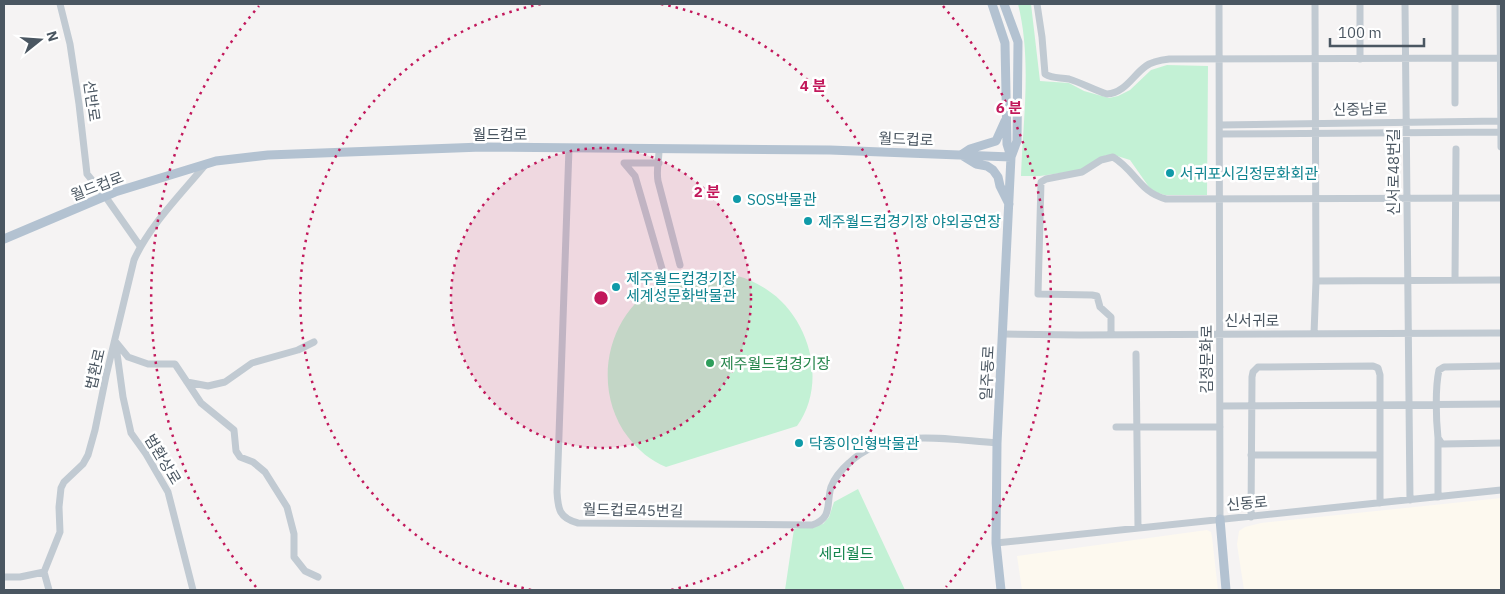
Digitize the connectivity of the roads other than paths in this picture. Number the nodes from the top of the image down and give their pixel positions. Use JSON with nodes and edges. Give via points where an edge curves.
{"nodes":[{"id":1,"x":60,"y":4,"type":"edge"},
{"id":2,"x":992,"y":4,"type":"edge"},
{"id":3,"x":1004,"y":4,"type":"edge"},
{"id":4,"x":1037,"y":4,"type":"edge"},
{"id":5,"x":1219,"y":4,"type":"edge"},
{"id":6,"x":1315,"y":4,"type":"edge"},
{"id":7,"x":1360,"y":4,"type":"edge"},
{"id":8,"x":1405,"y":4,"type":"edge"},
{"id":9,"x":1454,"y":4,"type":"edge"},
{"id":10,"x":1500,"y":4,"type":"edge"},
{"id":11,"x":1455,"y":58,"type":"junction"},
{"id":12,"x":1501,"y":58,"type":"edge"},
{"id":13,"x":1360,"y":59,"type":"junction"},
{"id":14,"x":1406,"y":59,"type":"junction"},
{"id":15,"x":1219,"y":60,"type":"junction"},
{"id":16,"x":1314,"y":60,"type":"junction"},
{"id":17,"x":1455,"y":102,"type":"dead end"},
{"id":18,"x":1006,"y":118,"type":"junction"},
{"id":19,"x":1501,"y":121,"type":"edge"},
{"id":20,"x":1406,"y":122,"type":"junction"},
{"id":21,"x":1316,"y":124,"type":"junction"},
{"id":22,"x":1220,"y":125,"type":"junction"},
{"id":23,"x":1501,"y":132,"type":"edge"},
{"id":24,"x":1406,"y":133,"type":"junction"},
{"id":25,"x":1220,"y":134,"type":"junction"},
{"id":26,"x":1316,"y":134,"type":"junction"},
{"id":27,"x":1501,"y":147,"type":"edge"},
{"id":28,"x":569,"y":148,"type":"junction"},
{"id":29,"x":1456,"y":149,"type":"dead end"},
{"id":30,"x":659,"y":150,"type":"junction"},
{"id":31,"x":961,"y":155,"type":"junction"},
{"id":32,"x":1011,"y":157,"type":"junction"},
{"id":33,"x":206,"y":164,"type":"junction"},
{"id":34,"x":660,"y":164,"type":"junction"},
{"id":35,"x":105,"y":196,"type":"junction"},
{"id":36,"x":1316,"y":198,"type":"junction"},
{"id":37,"x":1407,"y":198,"type":"junction"},
{"id":38,"x":1456,"y":198,"type":"junction"},
{"id":39,"x":1501,"y":198,"type":"edge"},
{"id":40,"x":1220,"y":199,"type":"junction"},
{"id":41,"x":1009,"y":205,"type":"junction"},
{"id":42,"x":4,"y":239,"type":"edge"},
{"id":43,"x":140,"y":246,"type":"junction"},
{"id":44,"x":680,"y":266,"type":"dead end"},
{"id":45,"x":663,"y":272,"type":"dead end"},
{"id":46,"x":1455,"y":280,"type":"junction"},
{"id":47,"x":1501,"y":280,"type":"edge"},
{"id":48,"x":1316,"y":281,"type":"junction"},
{"id":49,"x":1408,"y":281,"type":"junction"},
{"id":50,"x":1501,"y":333,"type":"edge"},
{"id":51,"x":1003,"y":334,"type":"junction"},
{"id":52,"x":1220,"y":334,"type":"junction"},
{"id":53,"x":1314,"y":334,"type":"junction"},
{"id":54,"x":1408,"y":334,"type":"junction"},
{"id":55,"x":1111,"y":335,"type":"junction"},
{"id":56,"x":115,"y":341,"type":"junction"},
{"id":57,"x":314,"y":342,"type":"dead end"},
{"id":58,"x":1136,"y":354,"type":"dead end"},
{"id":59,"x":1501,"y":366,"type":"edge"},
{"id":60,"x":188,"y":382,"type":"junction"},
{"id":61,"x":1409,"y":404,"type":"junction"},
{"id":62,"x":1437,"y":404,"type":"junction"},
{"id":63,"x":1501,"y":404,"type":"edge"},
{"id":64,"x":1380,"y":405,"type":"junction"},
{"id":65,"x":1220,"y":406,"type":"junction"},
{"id":66,"x":1251,"y":406,"type":"junction"},
{"id":67,"x":1116,"y":427,"type":"dead end"},
{"id":68,"x":1136,"y":427,"type":"junction"},
{"id":69,"x":1220,"y":427,"type":"junction"},
{"id":70,"x":1438,"y":438,"type":"junction"},
{"id":71,"x":997,"y":443,"type":"junction"},
{"id":72,"x":1501,"y":444,"type":"edge"},
{"id":73,"x":1251,"y":455,"type":"junction"},
{"id":74,"x":1380,"y":455,"type":"junction"},
{"id":75,"x":1501,"y":490,"type":"edge"},
{"id":76,"x":1438,"y":497,"type":"junction"},
{"id":77,"x":1410,"y":500,"type":"junction"},
{"id":78,"x":1380,"y":503,"type":"junction"},
{"id":79,"x":1251,"y":517,"type":"junction"},
{"id":80,"x":1220,"y":519,"type":"junction"},
{"id":81,"x":1138,"y":528,"type":"junction"},
{"id":82,"x":996,"y":543,"type":"junction"},
{"id":83,"x":44,"y":572,"type":"junction"},
{"id":84,"x":4,"y":577,"type":"edge"},
{"id":85,"x":318,"y":577,"type":"dead end"},
{"id":86,"x":48,"y":590,"type":"edge"},
{"id":87,"x":193,"y":590,"type":"edge"},
{"id":88,"x":1001,"y":590,"type":"edge"},
{"id":89,"x":1226,"y":590,"type":"edge"}],
"edges":[{"from":1,"to":35,"type":"street","name":"선반로","via":[[70,44],[87,174]]},
{"from":2,"to":18,"type":"main road","via":[[1005,43]]},
{"from":3,"to":32,"type":"main road","via":[[1018,42],[1018,141]]},
{"from":4,"to":15,"type":"street","via":[[1043,69],[1051,78],[1065,78],[1111,94],[1153,62]]},
{"from":5,"to":15,"type":"street","name":"김정문화로"},
{"from":6,"to":16,"type":"street"},
{"from":7,"to":13,"type":"street"},
{"from":8,"to":14,"type":"street","name":"신서로48번길"},
{"from":9,"to":11,"type":"street"},
{"from":10,"to":12,"type":"street"},
{"from":11,"to":12,"type":"street"},
{"from":11,"to":14,"type":"street"},
{"from":11,"to":17,"type":"street"},
{"from":12,"to":19,"type":"street"},
{"from":13,"to":14,"type":"street"},
{"from":13,"to":16,"type":"street"},
{"from":14,"to":20,"type":"street","name":"신서로48번길"},
{"from":15,"to":16,"type":"street"},
{"from":15,"to":22,"type":"street","name":"김정문화로"},
{"from":16,"to":21,"type":"street"},
{"from":18,"to":31,"type":"main road","via":[[996,141]]},
{"from":18,"to":32,"type":"main road"},
{"from":19,"to":20,"type":"street","name":"신중남로"},
{"from":19,"to":23,"type":"street"},
{"from":20,"to":21,"type":"street","name":"신중남로"},
{"from":20,"to":24,"type":"street","name":"신서로48번길"},
{"from":21,"to":22,"type":"street","name":"신중남로"},
{"from":21,"to":26,"type":"street"},
{"from":22,"to":25,"type":"street","name":"김정문화로"},
{"from":23,"to":24,"type":"street","name":"신중남로"},
{"from":23,"to":27,"type":"street"},
{"from":24,"to":26,"type":"street","name":"신중남로"},
{"from":24,"to":37,"type":"street","name":"신서로48번길"},
{"from":25,"to":26,"type":"street","name":"신중남로"},
{"from":25,"to":40,"type":"street","name":"김정문화로"},
{"from":26,"to":36,"type":"street"},
{"from":28,"to":30,"type":"main road","name":"월드컵로"},
{"from":28,"to":33,"type":"main road","name":"월드컵로","via":[[482,147],[277,154]]},
{"from":28,"to":71,"type":"street","name":"월드컵로45번길","via":[[557,492],[558,508],[568,520],[578,523],[812,525],[826,516],[831,488],[838,473],[877,444],[905,438]]},
{"from":29,"to":38,"type":"street"},
{"from":30,"to":31,"type":"main road","name":"월드컵로","via":[[830,150]]},
{"from":30,"to":34,"type":"street"},
{"from":31,"to":32,"type":"main road","name":"월드컵로"},
{"from":31,"to":41,"type":"main road","via":[[993,170]]},
{"from":32,"to":41,"type":"main road","name":"일주동로"},
{"from":33,"to":35,"type":"main road","name":"월드컵로"},
{"from":33,"to":43,"type":"street","name":"법환로"},
{"from":34,"to":44,"type":"street","via":[[658,181]]},
{"from":34,"to":45,"type":"street","via":[[624,163],[635,176]]},
{"from":35,"to":42,"type":"main road","name":"월드컵로"},
{"from":35,"to":43,"type":"street","name":"선반로"},
{"from":36,"to":37,"type":"street"},
{"from":36,"to":40,"type":"street"},
{"from":36,"to":48,"type":"street"},
{"from":37,"to":38,"type":"street"},
{"from":37,"to":49,"type":"street","name":"신서로48번길"},
{"from":38,"to":39,"type":"street"},
{"from":38,"to":46,"type":"street"},
{"from":40,"to":52,"type":"street","name":"김정문화로"},
{"from":40,"to":55,"type":"street","via":[[1166,199],[1156,196],[1145,190],[1132,172],[1113,158],[1101,160],[1082,172],[1046,178],[1041,182],[1038,294],[1097,296],[1100,307],[1111,317]]},
{"from":41,"to":51,"type":"main road","name":"일주동로"},
{"from":43,"to":56,"type":"street","name":"법환로"},
{"from":46,"to":47,"type":"street"},
{"from":46,"to":49,"type":"street"},
{"from":48,"to":49,"type":"street"},
{"from":48,"to":53,"type":"street"},
{"from":49,"to":54,"type":"street","name":"신서로48번길"},
{"from":50,"to":54,"type":"street","name":"신서귀로"},
{"from":51,"to":55,"type":"street","name":"신서귀로"},
{"from":51,"to":71,"type":"main road","name":"일주동로"},
{"from":52,"to":53,"type":"street","name":"신서귀로"},
{"from":52,"to":55,"type":"street","name":"신서귀로"},
{"from":52,"to":65,"type":"street","name":"김정문화로"},
{"from":53,"to":54,"type":"street","name":"신서귀로"},
{"from":54,"to":61,"type":"street","name":"신서로48번길"},
{"from":56,"to":60,"type":"street","via":[[128,358],[148,364],[175,364]]},
{"from":56,"to":83,"type":"street","name":"법환로","via":[[88,455],[61,488],[60,532]]},
{"from":56,"to":87,"type":"street","name":"범환상로","via":[[131,433],[168,492]]},
{"from":57,"to":60,"type":"street","via":[[252,364],[225,382],[208,386]]},
{"from":58,"to":68,"type":"street"},
{"from":59,"to":62,"type":"street","via":[[1444,366],[1437,378]]},
{"from":60,"to":85,"type":"street","via":[[201,403],[234,430],[236,451],[240,457],[265,472],[276,488],[287,507],[294,534],[294,556],[305,571]]},
{"from":61,"to":62,"type":"street"},
{"from":61,"to":64,"type":"street"},
{"from":61,"to":77,"type":"street","name":"신서로48번길"},
{"from":62,"to":63,"type":"street"},
{"from":62,"to":70,"type":"street"},
{"from":64,"to":66,"type":"street"},
{"from":64,"to":66,"type":"street","via":[[1377,367],[1258,367],[1252,372]]},
{"from":64,"to":74,"type":"street"},
{"from":65,"to":66,"type":"street"},
{"from":65,"to":69,"type":"street","name":"김정문화로"},
{"from":66,"to":73,"type":"street"},
{"from":67,"to":68,"type":"street"},
{"from":68,"to":69,"type":"street"},
{"from":68,"to":81,"type":"street"},
{"from":69,"to":80,"type":"street","name":"김정문화로"},
{"from":70,"to":72,"type":"street","via":[[1442,444]]},
{"from":70,"to":76,"type":"street"},
{"from":71,"to":82,"type":"main road","name":"일주동로"},
{"from":73,"to":74,"type":"street"},
{"from":73,"to":79,"type":"street"},
{"from":74,"to":78,"type":"street"},
{"from":75,"to":76,"type":"street","name":"신동로"},
{"from":76,"to":77,"type":"street","name":"신동로"},
{"from":77,"to":78,"type":"street","name":"신동로"},
{"from":78,"to":79,"type":"street","name":"신동로"},
{"from":79,"to":80,"type":"street","name":"신동로"},
{"from":80,"to":81,"type":"street","name":"신동로"},
{"from":80,"to":89,"type":"main road"},
{"from":81,"to":82,"type":"street","name":"신동로"},
{"from":82,"to":88,"type":"main road","name":"일주동로"},
{"from":83,"to":84,"type":"street"},
{"from":83,"to":86,"type":"street"}]}
